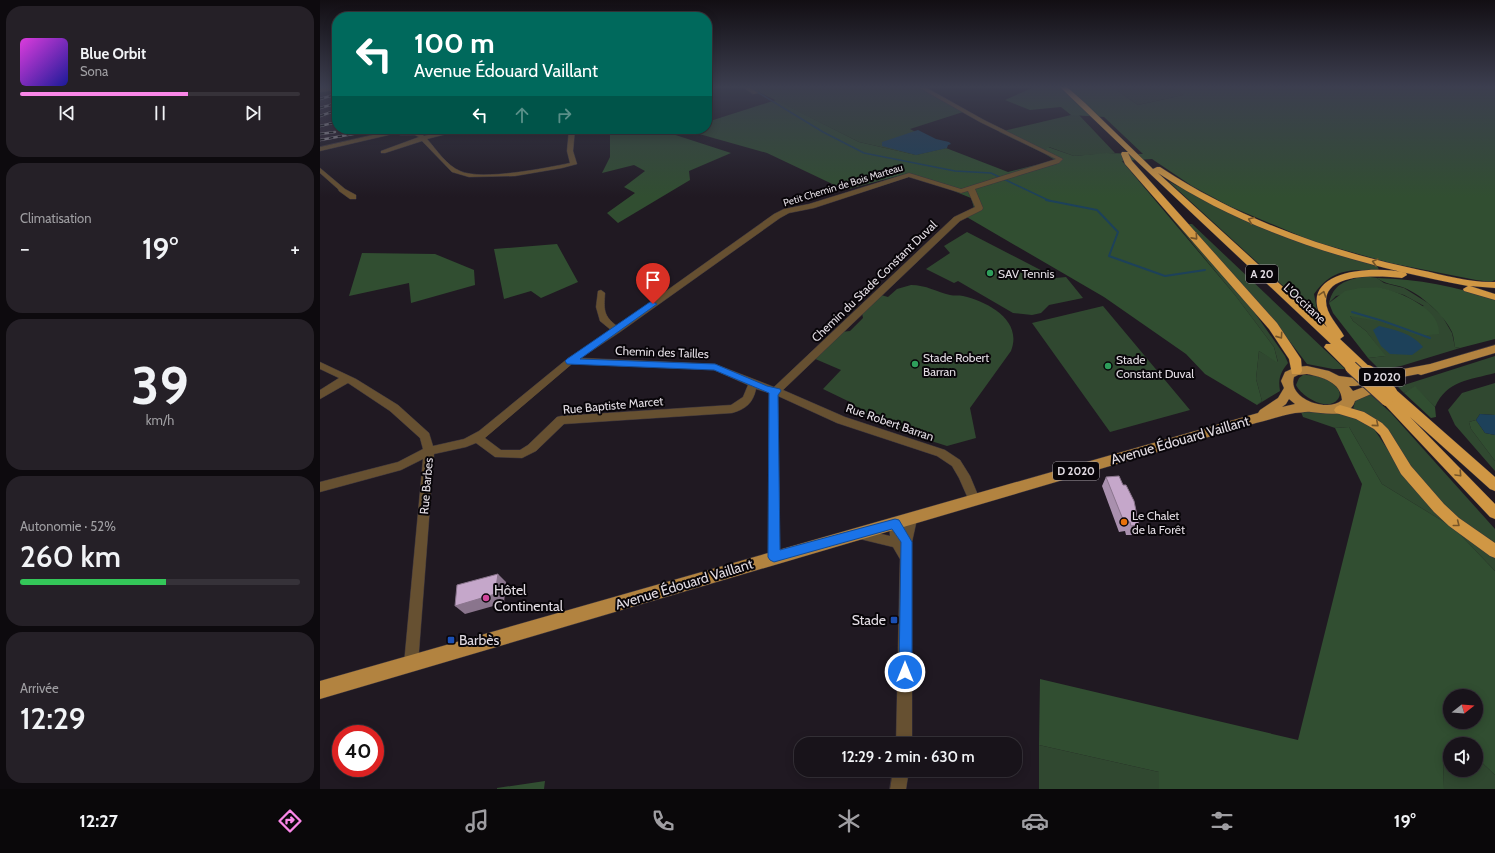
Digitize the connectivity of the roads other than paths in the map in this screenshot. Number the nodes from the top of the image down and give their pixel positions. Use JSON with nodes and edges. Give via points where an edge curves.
{"nodes":[{"id":1,"x":988,"y":124,"type":"edge"},
{"id":2,"x":1096,"y":124,"type":"edge"},
{"id":3,"x":1101,"y":124,"type":"edge"},
{"id":4,"x":384,"y":134,"type":"edge"},
{"id":5,"x":418,"y":134,"type":"edge"},
{"id":6,"x":441,"y":134,"type":"edge"},
{"id":7,"x":572,"y":134,"type":"edge"},
{"id":8,"x":423,"y":138,"type":"junction"},
{"id":9,"x":1124,"y":149,"type":"junction"},
{"id":10,"x":320,"y":150,"type":"edge"},
{"id":11,"x":383,"y":152,"type":"dead end"},
{"id":12,"x":320,"y":170,"type":"edge"},
{"id":13,"x":971,"y":189,"type":"junction"},
{"id":14,"x":353,"y":197,"type":"dead end"},
{"id":15,"x":1495,"y":285,"type":"edge"},
{"id":16,"x":601,"y":293,"type":"dead end"},
{"id":17,"x":1495,"y":297,"type":"edge"},
{"id":18,"x":617,"y":330,"type":"junction"},
{"id":19,"x":1495,"y":349,"type":"edge"},
{"id":20,"x":570,"y":361,"type":"junction"},
{"id":21,"x":320,"y":365,"type":"edge"},
{"id":22,"x":1428,"y":368,"type":"junction"},
{"id":23,"x":1370,"y":370,"type":"junction"},
{"id":24,"x":1296,"y":371,"type":"junction"},
{"id":25,"x":346,"y":379,"type":"junction"},
{"id":26,"x":1336,"y":380,"type":"junction"},
{"id":27,"x":753,"y":383,"type":"junction"},
{"id":28,"x":1289,"y":389,"type":"junction"},
{"id":29,"x":776,"y":391,"type":"junction"},
{"id":30,"x":1391,"y":394,"type":"junction"},
{"id":31,"x":320,"y":395,"type":"edge"},
{"id":32,"x":1349,"y":398,"type":"junction"},
{"id":33,"x":1312,"y":408,"type":"junction"},
{"id":34,"x":1340,"y":410,"type":"junction"},
{"id":35,"x":1256,"y":418,"type":"junction"},
{"id":36,"x":477,"y":438,"type":"junction"},
{"id":37,"x":429,"y":451,"type":"junction"},
{"id":38,"x":1495,"y":485,"type":"edge"},
{"id":39,"x":320,"y":487,"type":"edge"},
{"id":40,"x":974,"y":500,"type":"junction"},
{"id":41,"x":1495,"y":513,"type":"edge"},
{"id":42,"x":911,"y":519,"type":"junction"},
{"id":43,"x":895,"y":523,"type":"junction"},
{"id":44,"x":860,"y":534,"type":"junction"},
{"id":45,"x":902,"y":542,"type":"junction"},
{"id":46,"x":1495,"y":551,"type":"edge"},
{"id":47,"x":774,"y":557,"type":"junction"},
{"id":48,"x":411,"y":664,"type":"junction"},
{"id":49,"x":320,"y":690,"type":"edge"},
{"id":50,"x":904,"y":737,"type":"edge"},
{"id":51,"x":900,"y":777,"type":"edge"},
{"id":52,"x":898,"y":789,"type":"edge"}],
"edges":[{"from":1,"to":13,"type":"street","name":"Petit Chemin de Bois Marteau","via":[[1060,159]]},
{"from":2,"to":9,"type":"highway","name":"L'Occitane","number":"A 20"},
{"from":3,"to":9,"type":"highway","name":"L'Occitane","number":"A 20"},
{"from":4,"to":10,"type":"street"},
{"from":5,"to":8,"type":"street"},
{"from":6,"to":8,"type":"street"},
{"from":7,"to":8,"type":"street","via":[[570,151],[574,164],[511,174],[485,175],[457,172]]},
{"from":8,"to":11,"type":"street"},
{"from":15,"to":9,"type":"highway","one_way":true,"via":[[1476,284],[1384,264],[1286,234],[1236,214],[1195,193]]},
{"from":9,"to":23,"type":"highway","name":"L'Occitane","number":"A 20"},
{"from":9,"to":24,"type":"highway","one_way":true,"via":[[1128,162],[1273,326],[1295,359]]},
{"from":9,"to":30,"type":"highway","name":"L'Occitane","number":"A 20","bridge":true,"via":[[1351,367]]},
{"from":12,"to":14,"type":"street"},
{"from":13,"to":18,"type":"street","name":"Petit Chemin de Bois Marteau","via":[[961,191],[909,175],[787,211]]},
{"from":13,"to":29,"type":"street","name":"Chemin du Stade Constant Duval","via":[[979,208],[957,219]]},
{"from":16,"to":18,"type":"street","via":[[600,306],[604,321]]},
{"from":23,"to":17,"type":"highway","one_way":true,"via":[[1331,327],[1322,313],[1320,299],[1331,281],[1358,274],[1396,274],[1443,282]]},
{"from":18,"to":20,"type":"street","name":"Petit Chemin de Bois Marteau"},
{"from":19,"to":22,"type":"main road","number":"D 2020"},
{"from":20,"to":27,"type":"street","name":"Chemin des Tailles","via":[[715,367]]},
{"from":20,"to":36,"type":"street"},
{"from":21,"to":25,"type":"street","name":"Rue Barbes"},
{"from":22,"to":26,"type":"main road","number":"D 2020","via":[[1355,382]]},
{"from":22,"to":32,"type":"main road","number":"D 2020"},
{"from":23,"to":30,"type":"highway","name":"L'Occitane","number":"A 20","bridge":true},
{"from":24,"to":26,"type":"main road","via":[[1313,370]]},
{"from":24,"to":28,"type":"main road","via":[[1287,378]]},
{"from":25,"to":31,"type":"street"},
{"from":25,"to":37,"type":"street","name":"Rue Barbes","via":[[394,408],[424,436]]},
{"from":26,"to":32,"type":"main road","via":[[1345,389]]},
{"from":27,"to":29,"type":"street","name":"Chemin des Tailles"},
{"from":27,"to":36,"type":"street","name":"Rue Baptiste Marcet","via":[[749,399],[742,406],[732,409],[562,420],[522,454],[499,454]]},
{"from":28,"to":33,"type":"main road","via":[[1300,401]]},
{"from":28,"to":35,"type":"main road","number":"D 2020","via":[[1282,401]]},
{"from":29,"to":40,"type":"street","name":"Rue Robert Barran","via":[[841,420],[941,453],[956,463]]},
{"from":29,"to":47,"type":"street","via":[[773,394]]},
{"from":30,"to":38,"type":"highway","name":"L'Occitane","number":"A 20"},
{"from":30,"to":41,"type":"highway","name":"L'Occitane","number":"A 20","one_way":true},
{"from":32,"to":34,"type":"main road","via":[[1347,405]]},
{"from":33,"to":34,"type":"main road"},
{"from":33,"to":35,"type":"main road","number":"D 2020","via":[[1292,409]]},
{"from":34,"to":46,"type":"highway","one_way":true,"via":[[1360,415],[1378,426],[1406,470],[1439,508]]},
{"from":35,"to":40,"type":"main road","name":"Avenue Édouard Vaillant","number":"D 2020"},
{"from":36,"to":37,"type":"street"},
{"from":37,"to":39,"type":"street","via":[[400,466]]},
{"from":37,"to":48,"type":"street","name":"Rue Barbes"},
{"from":40,"to":42,"type":"main road","name":"Avenue Édouard Vaillant","number":"D 2020"},
{"from":42,"to":43,"type":"main road","name":"Avenue Édouard Vaillant","number":"D 2020"},
{"from":42,"to":45,"type":"street"},
{"from":43,"to":44,"type":"main road","name":"Avenue Édouard Vaillant","number":"D 2020"},
{"from":43,"to":45,"type":"street"},
{"from":44,"to":45,"type":"street"},
{"from":44,"to":47,"type":"main road","name":"Avenue Édouard Vaillant","number":"D 2020"},
{"from":45,"to":50,"type":"street","via":[[906,558]]},
{"from":47,"to":48,"type":"main road","name":"Avenue Édouard Vaillant","number":"D 2020"},
{"from":48,"to":49,"type":"main road","name":"Avenue Édouard Vaillant","number":"D 2020"},
{"from":51,"to":52,"type":"street"}]}
